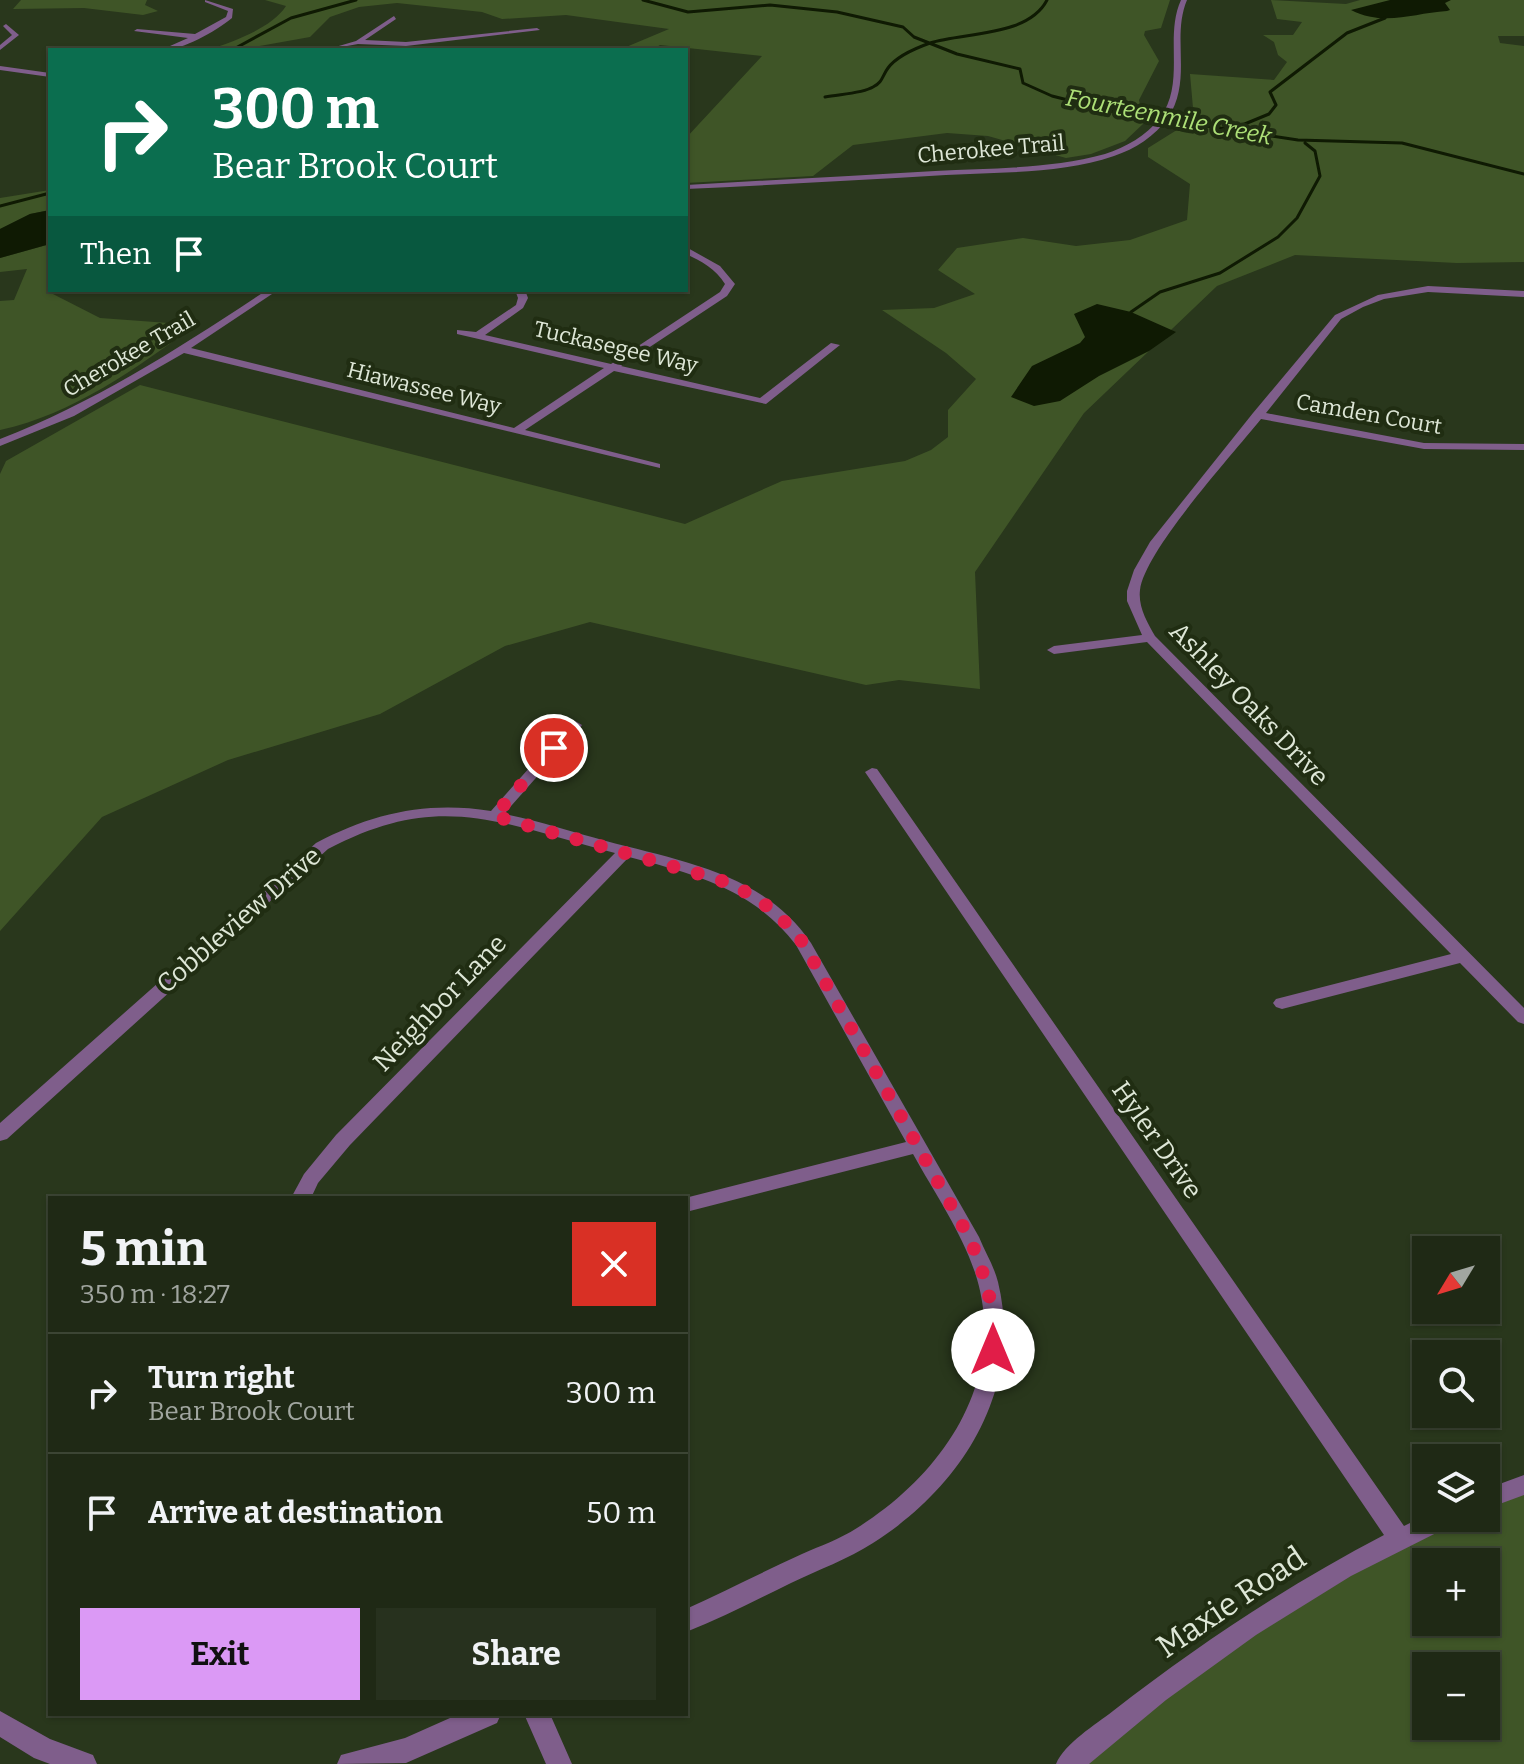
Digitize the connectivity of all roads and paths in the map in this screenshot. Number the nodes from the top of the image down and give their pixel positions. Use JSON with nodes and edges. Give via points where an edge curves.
{"nodes":[{"id":1,"x":1184,"y":0,"type":"edge"},
{"id":2,"x":207,"y":1,"type":"edge"},
{"id":3,"x":394,"y":18,"type":"dead end"},
{"id":4,"x":6,"y":26,"type":"dead end"},
{"id":5,"x":537,"y":30,"type":"dead end"},
{"id":6,"x":137,"y":31,"type":"dead end"},
{"id":7,"x":199,"y":36,"type":"junction"},
{"id":8,"x":358,"y":42,"type":"junction"},
{"id":9,"x":0,"y":48,"type":"edge"},
{"id":10,"x":169,"y":48,"type":"edge"},
{"id":11,"x":336,"y":48,"type":"edge"},
{"id":12,"x":0,"y":68,"type":"edge"},
{"id":13,"x":16,"y":71,"type":"junction"},
{"id":14,"x":48,"y":75,"type":"edge"},
{"id":15,"x":0,"y":76,"type":"edge"},
{"id":16,"x":688,"y":187,"type":"edge"},
{"id":17,"x":688,"y":251,"type":"edge"},
{"id":18,"x":270,"y":292,"type":"edge"},
{"id":19,"x":521,"y":292,"type":"edge"},
{"id":20,"x":1524,"y":294,"type":"edge"},
{"id":21,"x":461,"y":332,"type":"dead end"},
{"id":22,"x":477,"y":336,"type":"junction"},
{"id":23,"x":835,"y":345,"type":"dead end"},
{"id":24,"x":182,"y":349,"type":"junction"},
{"id":25,"x":614,"y":367,"type":"junction"},
{"id":26,"x":1257,"y":415,"type":"junction"},
{"id":27,"x":516,"y":431,"type":"junction"},
{"id":28,"x":0,"y":443,"type":"edge"},
{"id":29,"x":1524,"y":447,"type":"edge"},
{"id":30,"x":656,"y":466,"type":"dead end"},
{"id":31,"x":1150,"y":638,"type":"junction"},
{"id":32,"x":1054,"y":650,"type":"dead end"},
{"id":33,"x":575,"y":725,"type":"dead end"},
{"id":34,"x":872,"y":772,"type":"dead end"},
{"id":35,"x":494,"y":816,"type":"junction"},
{"id":36,"x":626,"y":851,"type":"junction"},
{"id":37,"x":1464,"y":956,"type":"junction"},
{"id":38,"x":1282,"y":1003,"type":"dead end"},
{"id":39,"x":1524,"y":1018,"type":"edge"},
{"id":40,"x":0,"y":1134,"type":"edge"},
{"id":41,"x":917,"y":1146,"type":"junction"},
{"id":42,"x":302,"y":1196,"type":"edge"},
{"id":43,"x":688,"y":1204,"type":"edge"},
{"id":44,"x":1524,"y":1485,"type":"edge"},
{"id":45,"x":1500,"y":1494,"type":"edge"},
{"id":46,"x":1412,"y":1532,"type":"edge"},
{"id":47,"x":1399,"y":1538,"type":"junction"},
{"id":48,"x":688,"y":1620,"type":"edge"},
{"id":49,"x":483,"y":1716,"type":"edge"},
{"id":50,"x":538,"y":1716,"type":"edge"},
{"id":51,"x":0,"y":1723,"type":"edge"},
{"id":52,"x":84,"y":1764,"type":"edge"},
{"id":53,"x":350,"y":1764,"type":"edge"},
{"id":54,"x":559,"y":1764,"type":"edge"},
{"id":55,"x":1069,"y":1764,"type":"edge"}],
"edges":[{"from":1,"to":16,"type":"street","name":"Cherokee Trail","via":[[1177,38],[1179,67],[1168,110],[1149,137],[1128,147],[1054,166]]},
{"from":2,"to":7,"type":"street","via":[[232,11]]},
{"from":3,"to":8,"type":"street"},
{"from":4,"to":9,"type":"street","via":[[16,35]]},
{"from":5,"to":8,"type":"street","via":[[406,44]]},
{"from":6,"to":7,"type":"street"},
{"from":7,"to":10,"type":"street"},
{"from":8,"to":11,"type":"street"},
{"from":12,"to":13,"type":"street"},
{"from":13,"to":14,"type":"street"},
{"from":13,"to":15,"type":"street"},
{"from":17,"to":25,"type":"street","via":[[728,278],[727,290]]},
{"from":18,"to":24,"type":"street","name":"Cherokee Trail"},
{"from":19,"to":22,"type":"street","via":[[520,306]]},
{"from":20,"to":26,"type":"street","name":"Ashley Oaks Drive","via":[[1410,290],[1364,302],[1338,317]]},
{"from":21,"to":22,"type":"street","name":"Tuckasegee Way"},
{"from":22,"to":25,"type":"street","name":"Tuckasegee Way"},
{"from":23,"to":25,"type":"street","name":"Tuckasegee Way","via":[[762,402]]},
{"from":24,"to":27,"type":"street","name":"Hiawassee Way"},
{"from":24,"to":28,"type":"street","name":"Cherokee Trail","via":[[54,420]]},
{"from":25,"to":27,"type":"street"},
{"from":26,"to":29,"type":"street","name":"Camden Court","via":[[1424,446]]},
{"from":26,"to":31,"type":"street","name":"Ashley Oaks Drive","via":[[1154,545],[1135,577],[1133,605]]},
{"from":27,"to":30,"type":"street","name":"Hiawassee Way"},
{"from":31,"to":32,"type":"street"},
{"from":31,"to":37,"type":"street","name":"Ashley Oaks Drive"},
{"from":33,"to":35,"type":"street"},
{"from":34,"to":47,"type":"street","name":"Hyler Drive"},
{"from":35,"to":36,"type":"street","name":"Cobbleview Drive"},
{"from":35,"to":40,"type":"street","name":"Cobbleview Drive","via":[[452,810],[404,813],[358,826],[322,846]]},
{"from":36,"to":41,"type":"street","name":"Cobbleview Drive","via":[[733,885],[784,918]]},
{"from":36,"to":42,"type":"street","name":"Neighbor Lane","via":[[343,1140]]},
{"from":37,"to":38,"type":"street"},
{"from":37,"to":39,"type":"street","name":"Ashley Oaks Drive"},
{"from":41,"to":43,"type":"street"},
{"from":41,"to":48,"type":"street","name":"Cobbleview Drive","via":[[969,1237],[992,1303],[991,1375],[969,1434],[918,1498],[866,1536]]},
{"from":44,"to":45,"type":"street"},
{"from":46,"to":47,"type":"street","name":"Maxie Road"},
{"from":47,"to":55,"type":"street","name":"Maxie Road","via":[[1279,1604],[1208,1652]]},
{"from":49,"to":53,"type":"street","via":[[406,1750]]},
{"from":50,"to":54,"type":"street"},
{"from":51,"to":52,"type":"street","via":[[43,1749]]}]}
